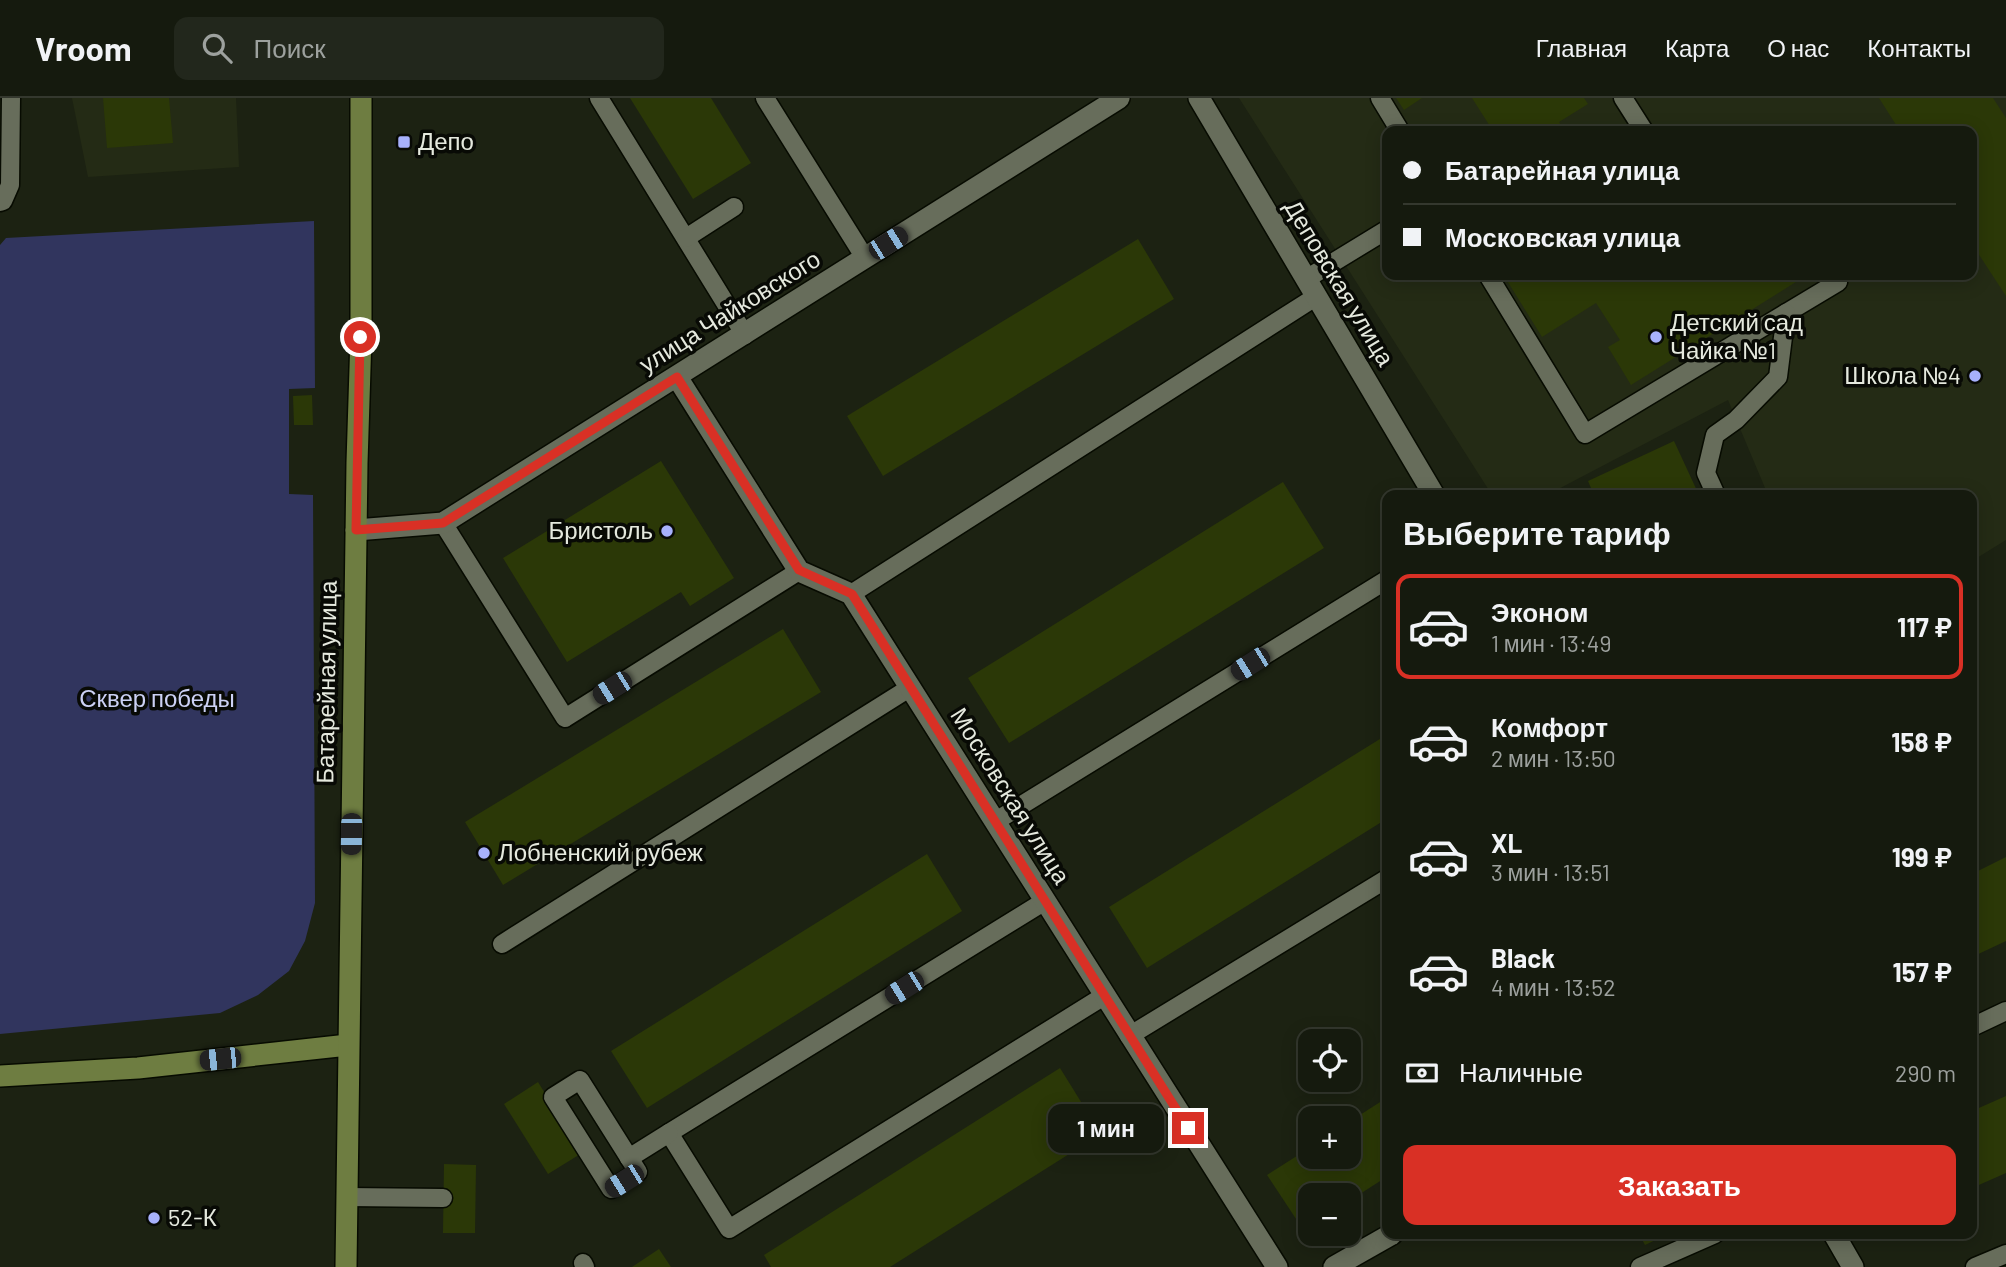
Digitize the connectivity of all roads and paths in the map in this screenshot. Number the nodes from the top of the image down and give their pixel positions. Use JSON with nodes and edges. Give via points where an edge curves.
{"nodes":[{"id":1,"x":11,"y":98,"type":"edge"},
{"id":2,"x":362,"y":98,"type":"edge"},
{"id":3,"x":599,"y":98,"type":"edge"},
{"id":4,"x":765,"y":98,"type":"edge"},
{"id":5,"x":1119,"y":98,"type":"edge"},
{"id":6,"x":1199,"y":98,"type":"edge"},
{"id":7,"x":1380,"y":98,"type":"edge"},
{"id":8,"x":1623,"y":98,"type":"edge"},
{"id":9,"x":1397,"y":126,"type":"edge"},
{"id":10,"x":1641,"y":126,"type":"edge"},
{"id":11,"x":0,"y":202,"type":"edge"},
{"id":12,"x":734,"y":207,"type":"dead end"},
{"id":13,"x":1382,"y":234,"type":"edge"},
{"id":14,"x":686,"y":238,"type":"junction"},
{"id":15,"x":865,"y":258,"type":"junction"},
{"id":16,"x":1491,"y":280,"type":"edge"},
{"id":17,"x":1837,"y":280,"type":"edge"},
{"id":18,"x":1311,"y":287,"type":"junction"},
{"id":19,"x":1786,"y":313,"type":"junction"},
{"id":20,"x":745,"y":335,"type":"junction"},
{"id":21,"x":677,"y":377,"type":"junction"},
{"id":22,"x":1431,"y":490,"type":"edge"},
{"id":23,"x":1714,"y":490,"type":"edge"},
{"id":24,"x":443,"y":523,"type":"junction"},
{"id":25,"x":356,"y":530,"type":"junction"},
{"id":26,"x":799,"y":570,"type":"junction"},
{"id":27,"x":1382,"y":583,"type":"edge"},
{"id":28,"x":852,"y":594,"type":"junction"},
{"id":29,"x":911,"y":687,"type":"junction"},
{"id":30,"x":996,"y":821,"type":"junction"},
{"id":31,"x":1382,"y":882,"type":"edge"},
{"id":32,"x":1045,"y":901,"type":"junction"},
{"id":33,"x":502,"y":944,"type":"dead end"},
{"id":34,"x":1104,"y":996,"type":"junction"},
{"id":35,"x":2006,"y":1011,"type":"edge"},
{"id":36,"x":1977,"y":1025,"type":"edge"},
{"id":37,"x":1129,"y":1036,"type":"junction"},
{"id":38,"x":348,"y":1045,"type":"junction"},
{"id":39,"x":0,"y":1076,"type":"edge"},
{"id":40,"x":669,"y":1133,"type":"junction"},
{"id":41,"x":629,"y":1158,"type":"junction"},
{"id":42,"x":347,"y":1197,"type":"junction"},
{"id":43,"x":443,"y":1198,"type":"dead end"},
{"id":44,"x":1383,"y":1239,"type":"edge"},
{"id":45,"x":1704,"y":1239,"type":"edge"},
{"id":46,"x":1837,"y":1239,"type":"edge"},
{"id":47,"x":2006,"y":1254,"type":"edge"},
{"id":48,"x":346,"y":1267,"type":"edge"},
{"id":49,"x":1277,"y":1267,"type":"edge"},
{"id":50,"x":1334,"y":1267,"type":"edge"},
{"id":51,"x":1640,"y":1267,"type":"edge"},
{"id":52,"x":1853,"y":1267,"type":"edge"},
{"id":53,"x":1975,"y":1267,"type":"edge"}],
"edges":[{"from":1,"to":11,"type":"lane","via":[[10,185]]},
{"from":2,"to":25,"type":"main road","name":"Батарейная улица"},
{"from":3,"to":14,"type":"lane"},
{"from":4,"to":15,"type":"lane"},
{"from":5,"to":15,"type":"street","name":"улица Чайковского"},
{"from":6,"to":18,"type":"street","name":"Деповская улица"},
{"from":7,"to":9,"type":"lane"},
{"from":8,"to":10,"type":"lane"},
{"from":12,"to":14,"type":"lane"},
{"from":13,"to":18,"type":"lane"},
{"from":14,"to":20,"type":"lane"},
{"from":15,"to":20,"type":"street","name":"улица Чайковского"},
{"from":16,"to":19,"type":"lane","via":[[1585,435]]},
{"from":17,"to":19,"type":"lane"},
{"from":18,"to":22,"type":"street","name":"Деповская улица"},
{"from":18,"to":28,"type":"lane"},
{"from":19,"to":23,"type":"lane","via":[[1778,377],[1715,435],[1706,473]]},
{"from":20,"to":21,"type":"street","name":"улица Чайковского"},
{"from":21,"to":24,"type":"street","name":"улица Чайковского"},
{"from":21,"to":26,"type":"street"},
{"from":24,"to":25,"type":"street","name":"улица Чайковского"},
{"from":24,"to":26,"type":"lane","via":[[565,718]]},
{"from":25,"to":38,"type":"main road","name":"Батарейная улица"},
{"from":26,"to":28,"type":"street"},
{"from":27,"to":30,"type":"lane"},
{"from":28,"to":29,"type":"street","name":"Московская улица"},
{"from":29,"to":30,"type":"street","name":"Московская улица"},
{"from":29,"to":33,"type":"lane"},
{"from":30,"to":32,"type":"street","name":"Московская улица"},
{"from":31,"to":37,"type":"lane"},
{"from":32,"to":34,"type":"street","name":"Московская улица"},
{"from":32,"to":40,"type":"lane"},
{"from":34,"to":37,"type":"street","name":"Московская улица"},
{"from":34,"to":40,"type":"lane","via":[[729,1229]]},
{"from":35,"to":36,"type":"lane"},
{"from":37,"to":49,"type":"street","name":"Московская улица"},
{"from":38,"to":39,"type":"main road","via":[[138,1068]]},
{"from":38,"to":42,"type":"main road","name":"Батарейная улица"},
{"from":40,"to":41,"type":"lane"},
{"from":41,"to":41,"type":"lane","via":[[638,1172],[611,1189],[553,1097],[580,1080]]},
{"from":42,"to":43,"type":"lane"},
{"from":42,"to":48,"type":"main road","name":"Батарейная улица"},
{"from":44,"to":50,"type":"street"},
{"from":45,"to":51,"type":"lane"},
{"from":46,"to":52,"type":"street"},
{"from":47,"to":53,"type":"lane"}]}
